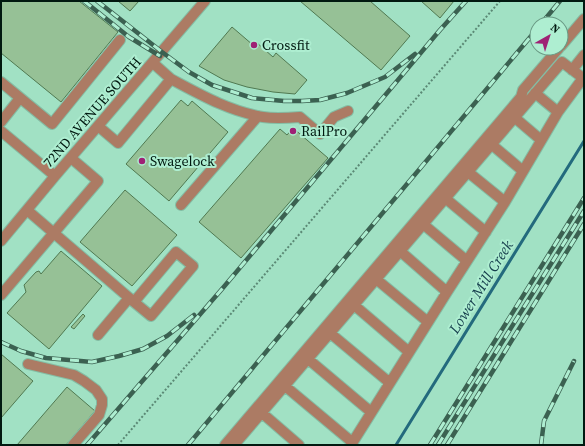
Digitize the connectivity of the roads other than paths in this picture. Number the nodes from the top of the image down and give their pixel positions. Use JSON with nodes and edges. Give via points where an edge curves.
{"nodes":[{"id":1,"x":205,"y":1,"type":"edge"},
{"id":2,"x":584,"y":19,"type":"edge"},
{"id":3,"x":569,"y":36,"type":"edge"},
{"id":4,"x":120,"y":40,"type":"dead end"},
{"id":5,"x":584,"y":55,"type":"edge"},
{"id":6,"x":552,"y":56,"type":"edge"},
{"id":7,"x":153,"y":63,"type":"junction"},
{"id":8,"x":572,"y":70,"type":"junction"},
{"id":9,"x":171,"y":79,"type":"junction"},
{"id":10,"x":1,"y":82,"type":"edge"},
{"id":11,"x":523,"y":90,"type":"junction"},
{"id":12,"x":535,"y":93,"type":"junction"},
{"id":13,"x":20,"y":98,"type":"junction"},
{"id":14,"x":348,"y":111,"type":"dead end"},
{"id":15,"x":558,"y":112,"type":"junction"},
{"id":16,"x":258,"y":116,"type":"junction"},
{"id":17,"x":514,"y":117,"type":"junction"},
{"id":18,"x":1,"y":122,"type":"edge"},
{"id":19,"x":98,"y":126,"type":"junction"},
{"id":20,"x":1,"y":131,"type":"edge"},
{"id":21,"x":541,"y":140,"type":"junction"},
{"id":22,"x":491,"y":144,"type":"junction"},
{"id":23,"x":71,"y":158,"type":"junction"},
{"id":24,"x":523,"y":171,"type":"junction"},
{"id":25,"x":468,"y":172,"type":"junction"},
{"id":26,"x":55,"y":176,"type":"junction"},
{"id":27,"x":445,"y":198,"type":"junction"},
{"id":28,"x":505,"y":202,"type":"junction"},
{"id":29,"x":181,"y":205,"type":"dead end"},
{"id":30,"x":27,"y":210,"type":"junction"},
{"id":31,"x":423,"y":224,"type":"junction"},
{"id":32,"x":486,"y":232,"type":"junction"},
{"id":33,"x":54,"y":233,"type":"junction"},
{"id":34,"x":1,"y":241,"type":"edge"},
{"id":35,"x":400,"y":251,"type":"junction"},
{"id":36,"x":467,"y":261,"type":"junction"},
{"id":37,"x":376,"y":279,"type":"junction"},
{"id":38,"x":447,"y":292,"type":"junction"},
{"id":39,"x":1,"y":295,"type":"edge"},
{"id":40,"x":132,"y":300,"type":"junction"},
{"id":41,"x":354,"y":305,"type":"junction"},
{"id":42,"x":428,"y":322,"type":"junction"},
{"id":43,"x":330,"y":333,"type":"junction"},
{"id":44,"x":98,"y":336,"type":"dead end"},
{"id":45,"x":409,"y":352,"type":"junction"},
{"id":46,"x":308,"y":359,"type":"junction"},
{"id":47,"x":28,"y":364,"type":"dead end"},
{"id":48,"x":390,"y":383,"type":"junction"},
{"id":49,"x":285,"y":386,"type":"junction"},
{"id":50,"x":371,"y":412,"type":"junction"},
{"id":51,"x":262,"y":413,"type":"junction"},
{"id":52,"x":241,"y":443,"type":"edge"},
{"id":53,"x":351,"y":444,"type":"edge"},
{"id":54,"x":73,"y":445,"type":"edge"},
{"id":55,"x":217,"y":445,"type":"edge"},
{"id":56,"x":224,"y":445,"type":"edge"},
{"id":57,"x":299,"y":445,"type":"edge"}],
"edges":[{"from":1,"to":7,"type":"street","name":"72ND AVENUE SOUTH"},
{"from":2,"to":3,"type":"street"},
{"from":4,"to":13,"type":"street","via":[[52,124]]},
{"from":5,"to":8,"type":"street"},
{"from":6,"to":11,"type":"street"},
{"from":7,"to":9,"type":"street"},
{"from":7,"to":19,"type":"street","name":"72ND AVENUE SOUTH"},
{"from":8,"to":12,"type":"street","via":[[562,62]]},
{"from":8,"to":15,"type":"street","via":[[583,78]]},
{"from":9,"to":16,"type":"street","via":[[205,98],[237,111]]},
{"from":9,"to":19,"type":"street","via":[[118,143]]},
{"from":10,"to":13,"type":"street"},
{"from":11,"to":55,"type":"street","via":[[515,93]]},
{"from":11,"to":56,"type":"street","via":[[521,97]]},
{"from":12,"to":15,"type":"street"},
{"from":12,"to":17,"type":"street"},
{"from":13,"to":18,"type":"street"},
{"from":14,"to":16,"type":"street","via":[[334,117],[320,134],[300,117]]},
{"from":15,"to":21,"type":"street"},
{"from":16,"to":29,"type":"street"},
{"from":17,"to":21,"type":"street"},
{"from":17,"to":22,"type":"street"},
{"from":19,"to":23,"type":"street","name":"72ND AVENUE SOUTH"},
{"from":20,"to":26,"type":"street"},
{"from":21,"to":24,"type":"street"},
{"from":22,"to":24,"type":"street"},
{"from":22,"to":25,"type":"street"},
{"from":23,"to":26,"type":"street","name":"72ND AVENUE SOUTH"},
{"from":23,"to":33,"type":"street","via":[[98,181]]},
{"from":24,"to":28,"type":"street"},
{"from":25,"to":27,"type":"street"},
{"from":25,"to":28,"type":"street"},
{"from":26,"to":30,"type":"street","name":"72ND AVENUE SOUTH"},
{"from":27,"to":31,"type":"street"},
{"from":27,"to":32,"type":"street"},
{"from":28,"to":32,"type":"street"},
{"from":30,"to":33,"type":"street"},
{"from":30,"to":34,"type":"street","name":"72ND AVENUE SOUTH"},
{"from":31,"to":35,"type":"street"},
{"from":31,"to":36,"type":"street"},
{"from":32,"to":36,"type":"street"},
{"from":33,"to":39,"type":"street"},
{"from":33,"to":40,"type":"street"},
{"from":35,"to":37,"type":"street"},
{"from":35,"to":38,"type":"street"},
{"from":36,"to":38,"type":"street"},
{"from":37,"to":41,"type":"street"},
{"from":37,"to":42,"type":"street"},
{"from":38,"to":42,"type":"street"},
{"from":40,"to":40,"type":"street","via":[[176,252],[193,266],[151,316]]},
{"from":40,"to":44,"type":"street"},
{"from":41,"to":43,"type":"street"},
{"from":41,"to":45,"type":"street"},
{"from":42,"to":45,"type":"street"},
{"from":43,"to":46,"type":"street"},
{"from":43,"to":48,"type":"street"},
{"from":45,"to":48,"type":"street"},
{"from":46,"to":49,"type":"street"},
{"from":46,"to":50,"type":"street"},
{"from":47,"to":54,"type":"street","via":[[74,375],[89,384],[102,399],[99,415]]},
{"from":48,"to":50,"type":"street"},
{"from":49,"to":51,"type":"street"},
{"from":49,"to":53,"type":"street"},
{"from":50,"to":53,"type":"street"},
{"from":51,"to":52,"type":"street"},
{"from":51,"to":57,"type":"street"}]}
